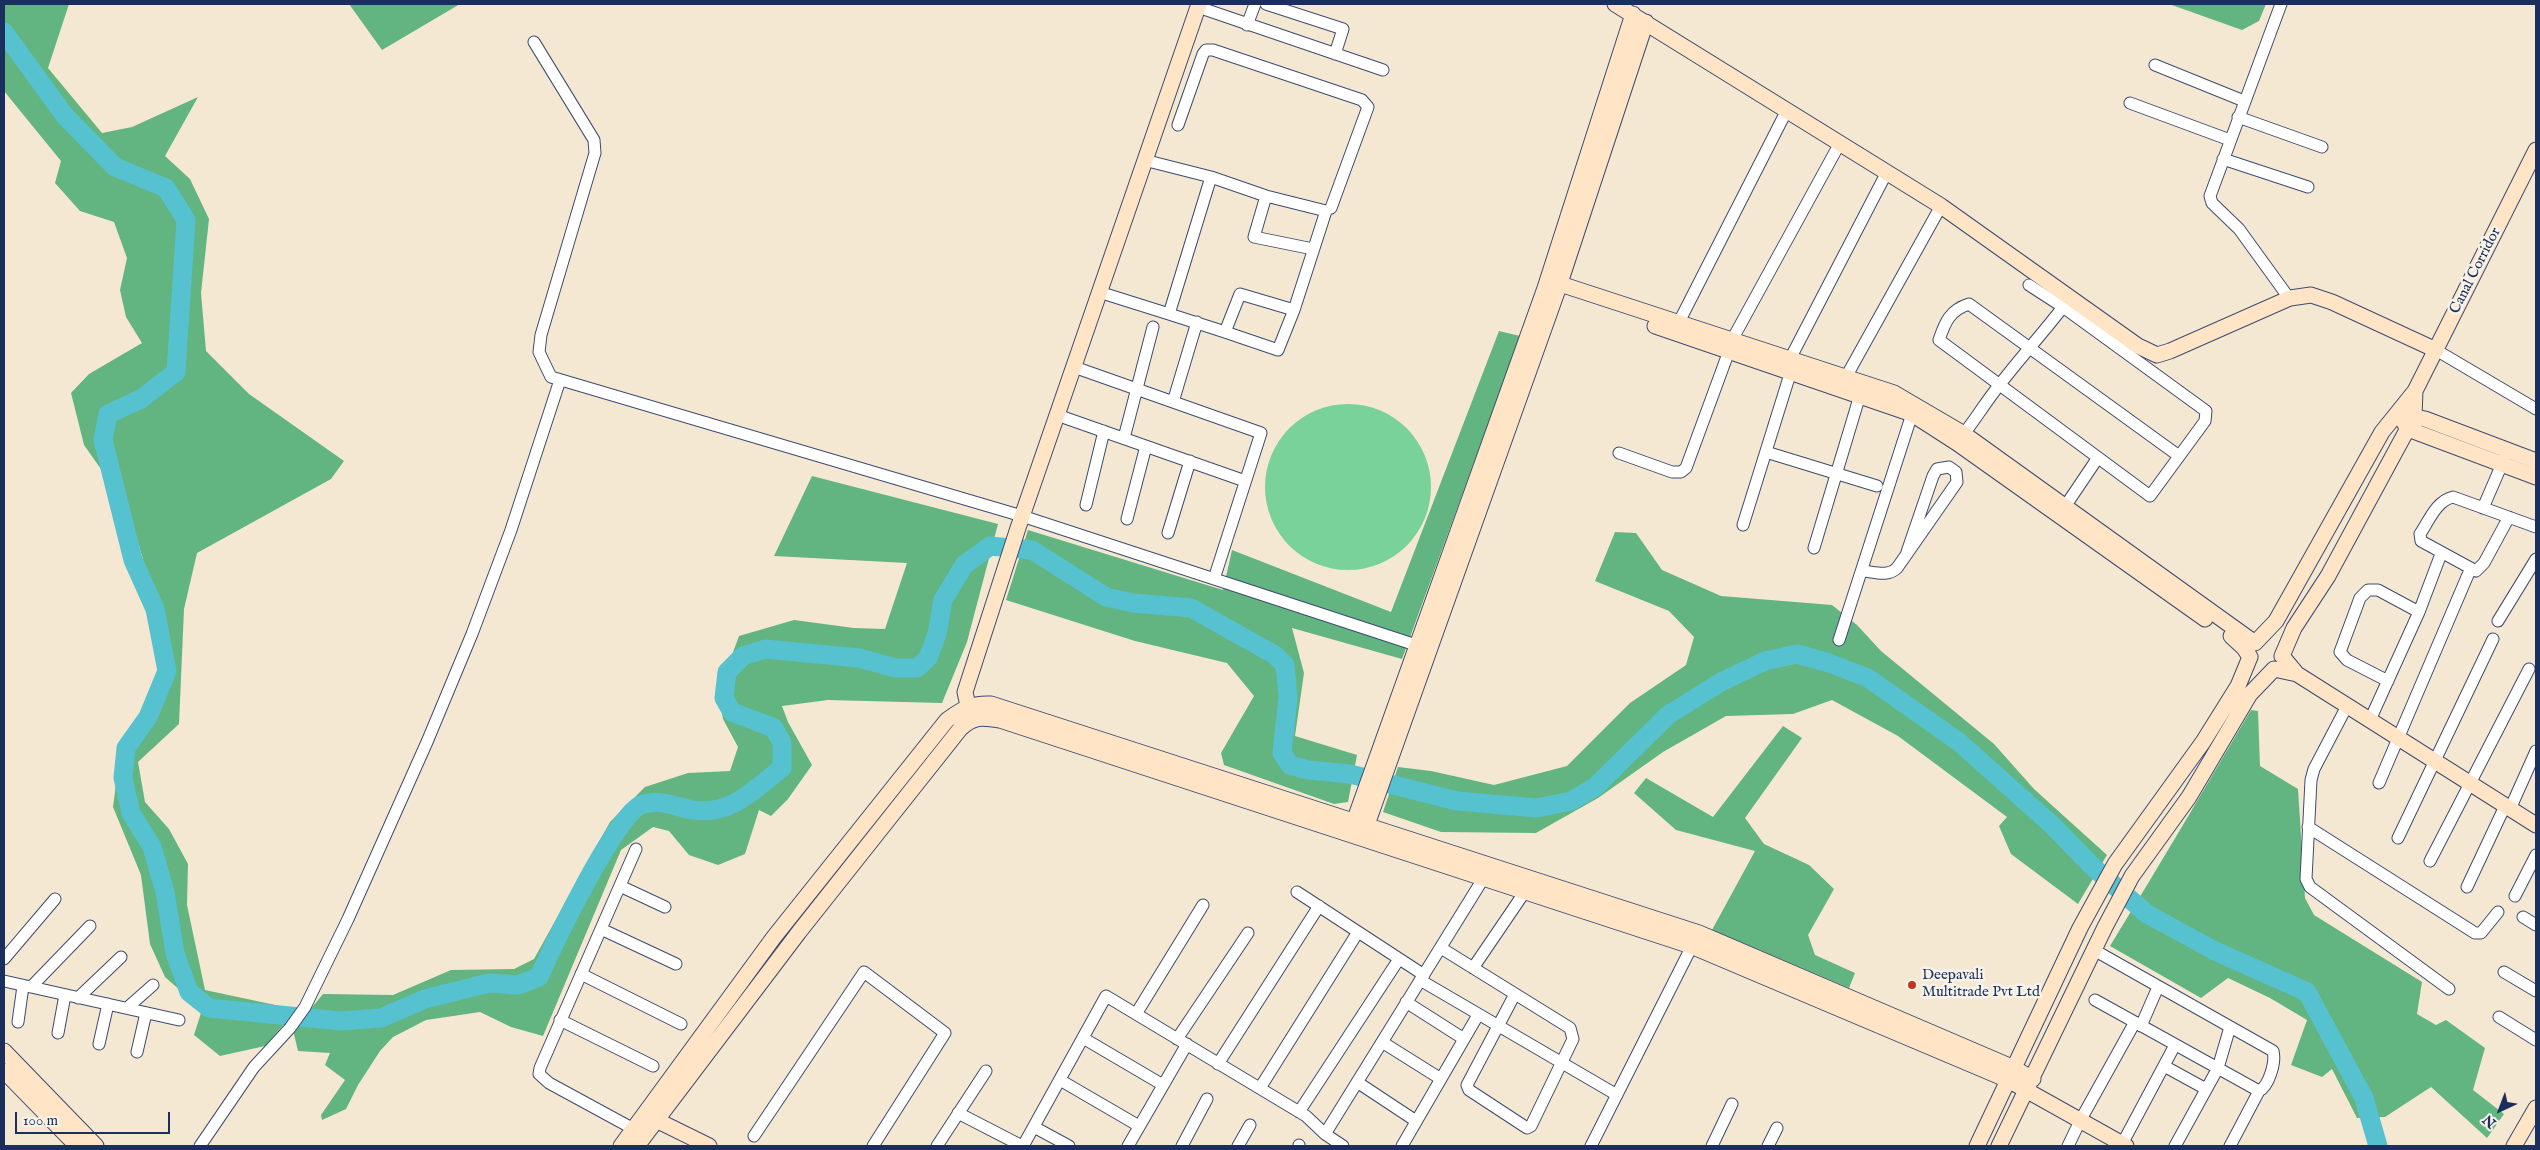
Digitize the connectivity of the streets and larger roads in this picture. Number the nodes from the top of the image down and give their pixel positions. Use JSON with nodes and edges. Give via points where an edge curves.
{"nodes":[{"id":1,"x":1255,"y":4,"type":"edge"},
{"id":2,"x":1266,"y":4,"type":"edge"},
{"id":3,"x":1615,"y":4,"type":"edge"},
{"id":4,"x":2281,"y":4,"type":"edge"},
{"id":5,"x":1198,"y":5,"type":"edge"},
{"id":6,"x":1633,"y":14,"type":"junction"},
{"id":7,"x":1646,"y":22,"type":"junction"},
{"id":8,"x":1248,"y":25,"type":"junction"},
{"id":9,"x":534,"y":42,"type":"dead end"},
{"id":10,"x":1335,"y":54,"type":"junction"},
{"id":11,"x":2155,"y":65,"type":"dead end"},
{"id":12,"x":1383,"y":70,"type":"dead end"},
{"id":13,"x":1168,"y":94,"type":"junction"},
{"id":14,"x":2244,"y":101,"type":"junction"},
{"id":15,"x":1187,"y":102,"type":"junction"},
{"id":16,"x":2130,"y":103,"type":"dead end"},
{"id":17,"x":1788,"y":110,"type":"junction"},
{"id":18,"x":2238,"y":117,"type":"junction"},
{"id":19,"x":1178,"y":125,"type":"dead end"},
{"id":20,"x":2230,"y":140,"type":"junction"},
{"id":21,"x":1840,"y":143,"type":"junction"},
{"id":22,"x":2322,"y":147,"type":"dead end"},
{"id":23,"x":2536,"y":150,"type":"edge"},
{"id":24,"x":2223,"y":159,"type":"junction"},
{"id":25,"x":1144,"y":160,"type":"junction"},
{"id":26,"x":1887,"y":172,"type":"junction"},
{"id":27,"x":1211,"y":177,"type":"junction"},
{"id":28,"x":2308,"y":187,"type":"dead end"},
{"id":29,"x":1266,"y":196,"type":"junction"},
{"id":30,"x":1941,"y":206,"type":"junction"},
{"id":31,"x":1331,"y":208,"type":"dead end"},
{"id":32,"x":1313,"y":249,"type":"junction"},
{"id":33,"x":2029,"y":285,"type":"dead end"},
{"id":34,"x":1552,"y":286,"type":"junction"},
{"id":35,"x":1099,"y":292,"type":"junction"},
{"id":36,"x":2289,"y":298,"type":"junction"},
{"id":37,"x":2063,"y":307,"type":"junction"},
{"id":38,"x":1294,"y":310,"type":"junction"},
{"id":39,"x":1169,"y":314,"type":"junction"},
{"id":40,"x":1197,"y":322,"type":"junction"},
{"id":41,"x":1679,"y":322,"type":"junction"},
{"id":42,"x":1153,"y":327,"type":"dead end"},
{"id":43,"x":1225,"y":332,"type":"junction"},
{"id":44,"x":1731,"y":345,"type":"junction"},
{"id":45,"x":2029,"y":349,"type":"junction"},
{"id":46,"x":2436,"y":350,"type":"junction"},
{"id":47,"x":1790,"y":365,"type":"junction"},
{"id":48,"x":1074,"y":367,"type":"junction"},
{"id":49,"x":1846,"y":377,"type":"junction"},
{"id":50,"x":560,"y":380,"type":"junction"},
{"id":51,"x":2000,"y":384,"type":"junction"},
{"id":52,"x":1136,"y":389,"type":"junction"},
{"id":53,"x":2415,"y":391,"type":"junction"},
{"id":54,"x":1860,"y":395,"type":"junction"},
{"id":55,"x":1173,"y":402,"type":"junction"},
{"id":56,"x":1908,"y":408,"type":"junction"},
{"id":57,"x":2536,"y":408,"type":"edge"},
{"id":58,"x":2398,"y":413,"type":"junction"},
{"id":59,"x":1057,"y":415,"type":"junction"},
{"id":60,"x":2411,"y":423,"type":"junction"},
{"id":61,"x":1104,"y":431,"type":"junction"},
{"id":62,"x":1124,"y":438,"type":"junction"},
{"id":63,"x":1960,"y":438,"type":"junction"},
{"id":64,"x":1146,"y":446,"type":"junction"},
{"id":65,"x":1766,"y":452,"type":"junction"},
{"id":66,"x":1619,"y":453,"type":"dead end"},
{"id":67,"x":2179,"y":456,"type":"junction"},
{"id":68,"x":2505,"y":457,"type":"junction"},
{"id":69,"x":2097,"y":459,"type":"junction"},
{"id":70,"x":1190,"y":461,"type":"junction"},
{"id":71,"x":2536,"y":461,"type":"edge"},
{"id":72,"x":1835,"y":474,"type":"junction"},
{"id":73,"x":2536,"y":477,"type":"edge"},
{"id":74,"x":1245,"y":482,"type":"junction"},
{"id":75,"x":1877,"y":486,"type":"dead end"},
{"id":76,"x":1086,"y":505,"type":"dead end"},
{"id":77,"x":2483,"y":508,"type":"junction"},
{"id":78,"x":2061,"y":512,"type":"junction"},
{"id":79,"x":2509,"y":518,"type":"junction"},
{"id":80,"x":1127,"y":519,"type":"dead end"},
{"id":81,"x":1020,"y":522,"type":"junction"},
{"id":82,"x":1743,"y":525,"type":"dead end"},
{"id":83,"x":2536,"y":527,"type":"edge"},
{"id":84,"x":1168,"y":533,"type":"dead end"},
{"id":85,"x":1814,"y":548,"type":"dead end"},
{"id":86,"x":1907,"y":552,"type":"junction"},
{"id":87,"x":2441,"y":554,"type":"junction"},
{"id":88,"x":2536,"y":560,"type":"edge"},
{"id":89,"x":1864,"y":570,"type":"junction"},
{"id":90,"x":2470,"y":570,"type":"junction"},
{"id":91,"x":1214,"y":579,"type":"junction"},
{"id":92,"x":2419,"y":612,"type":"junction"},
{"id":93,"x":2498,"y":621,"type":"dead end"},
{"id":94,"x":2493,"y":638,"type":"dead end"},
{"id":95,"x":1839,"y":640,"type":"dead end"},
{"id":96,"x":1423,"y":648,"type":"junction"},
{"id":97,"x":2253,"y":650,"type":"junction"},
{"id":98,"x":2282,"y":656,"type":"junction"},
{"id":99,"x":2274,"y":669,"type":"junction"},
{"id":100,"x":2529,"y":669,"type":"dead end"},
{"id":101,"x":2298,"y":674,"type":"junction"},
{"id":102,"x":2388,"y":681,"type":"junction"},
{"id":103,"x":2347,"y":706,"type":"junction"},
{"id":104,"x":972,"y":712,"type":"junction"},
{"id":105,"x":2370,"y":720,"type":"junction"},
{"id":106,"x":2398,"y":738,"type":"junction"},
{"id":107,"x":2536,"y":751,"type":"edge"},
{"id":108,"x":2436,"y":762,"type":"junction"},
{"id":109,"x":2379,"y":783,"type":"dead end"},
{"id":110,"x":2471,"y":784,"type":"junction"},
{"id":111,"x":2507,"y":808,"type":"junction"},
{"id":112,"x":2536,"y":825,"type":"edge"},
{"id":113,"x":2308,"y":827,"type":"junction"},
{"id":114,"x":1358,"y":830,"type":"junction"},
{"id":115,"x":2398,"y":838,"type":"dead end"},
{"id":116,"x":636,"y":849,"type":"dead end"},
{"id":117,"x":2536,"y":855,"type":"edge"},
{"id":118,"x":2430,"y":861,"type":"dead end"},
{"id":119,"x":1483,"y":880,"type":"junction"},
{"id":120,"x":620,"y":886,"type":"junction"},
{"id":121,"x":2467,"y":887,"type":"dead end"},
{"id":122,"x":1296,"y":892,"type":"dead end"},
{"id":123,"x":1524,"y":893,"type":"junction"},
{"id":124,"x":2515,"y":896,"type":"dead end"},
{"id":125,"x":55,"y":899,"type":"dead end"},
{"id":126,"x":1203,"y":905,"type":"dead end"},
{"id":127,"x":1319,"y":906,"type":"junction"},
{"id":128,"x":665,"y":907,"type":"dead end"},
{"id":129,"x":2498,"y":912,"type":"dead end"},
{"id":130,"x":2523,"y":917,"type":"dead end"},
{"id":131,"x":2536,"y":925,"type":"edge"},
{"id":132,"x":90,"y":926,"type":"dead end"},
{"id":133,"x":601,"y":929,"type":"junction"},
{"id":134,"x":1358,"y":932,"type":"junction"},
{"id":135,"x":1248,"y":933,"type":"dead end"},
{"id":136,"x":1699,"y":933,"type":"junction"},
{"id":137,"x":1691,"y":946,"type":"junction"},
{"id":138,"x":1440,"y":948,"type":"junction"},
{"id":139,"x":2094,"y":950,"type":"junction"},
{"id":140,"x":121,"y":957,"type":"dead end"},
{"id":141,"x":4,"y":958,"type":"edge"},
{"id":142,"x":1399,"y":959,"type":"junction"},
{"id":143,"x":676,"y":964,"type":"dead end"},
{"id":144,"x":1473,"y":968,"type":"junction"},
{"id":145,"x":2504,"y":972,"type":"dead end"},
{"id":146,"x":581,"y":974,"type":"junction"},
{"id":147,"x":1422,"y":978,"type":"junction"},
{"id":148,"x":4,"y":981,"type":"edge"},
{"id":149,"x":153,"y":985,"type":"dead end"},
{"id":150,"x":27,"y":986,"type":"junction"},
{"id":151,"x":2158,"y":987,"type":"junction"},
{"id":152,"x":2449,"y":989,"type":"dead end"},
{"id":153,"x":2536,"y":992,"type":"edge"},
{"id":154,"x":1515,"y":994,"type":"junction"},
{"id":155,"x":65,"y":995,"type":"junction"},
{"id":156,"x":78,"y":998,"type":"junction"},
{"id":157,"x":2095,"y":1000,"type":"dead end"},
{"id":158,"x":1406,"y":1002,"type":"junction"},
{"id":159,"x":108,"y":1004,"type":"junction"},
{"id":160,"x":127,"y":1008,"type":"junction"},
{"id":161,"x":146,"y":1013,"type":"junction"},
{"id":162,"x":1136,"y":1014,"type":"junction"},
{"id":163,"x":1478,"y":1015,"type":"junction"},
{"id":164,"x":2499,"y":1016,"type":"dead end"},
{"id":165,"x":179,"y":1020,"type":"dead end"},
{"id":166,"x":560,"y":1020,"type":"junction"},
{"id":167,"x":18,"y":1022,"type":"dead end"},
{"id":168,"x":680,"y":1024,"type":"dead end"},
{"id":169,"x":2138,"y":1024,"type":"junction"},
{"id":170,"x":1498,"y":1026,"type":"junction"},
{"id":171,"x":2230,"y":1027,"type":"junction"},
{"id":172,"x":58,"y":1033,"type":"dead end"},
{"id":173,"x":1083,"y":1038,"type":"junction"},
{"id":174,"x":1464,"y":1039,"type":"junction"},
{"id":175,"x":2536,"y":1040,"type":"edge"},
{"id":176,"x":1182,"y":1042,"type":"junction"},
{"id":177,"x":1382,"y":1042,"type":"junction"},
{"id":178,"x":99,"y":1044,"type":"dead end"},
{"id":179,"x":2176,"y":1044,"type":"junction"},
{"id":180,"x":4,"y":1050,"type":"edge"},
{"id":181,"x":137,"y":1052,"type":"dead end"},
{"id":182,"x":1218,"y":1064,"type":"junction"},
{"id":183,"x":1561,"y":1064,"type":"junction"},
{"id":184,"x":654,"y":1066,"type":"dead end"},
{"id":185,"x":2164,"y":1066,"type":"junction"},
{"id":186,"x":2218,"y":1068,"type":"junction"},
{"id":187,"x":4,"y":1070,"type":"edge"},
{"id":188,"x":986,"y":1070,"type":"dead end"},
{"id":189,"x":2011,"y":1074,"type":"junction"},
{"id":190,"x":1440,"y":1079,"type":"junction"},
{"id":191,"x":1060,"y":1080,"type":"junction"},
{"id":192,"x":1357,"y":1082,"type":"junction"},
{"id":193,"x":1163,"y":1085,"type":"junction"},
{"id":194,"x":2030,"y":1085,"type":"junction"},
{"id":195,"x":1260,"y":1088,"type":"junction"},
{"id":196,"x":2206,"y":1089,"type":"junction"},
{"id":197,"x":2259,"y":1091,"type":"junction"},
{"id":198,"x":1616,"y":1095,"type":"junction"},
{"id":199,"x":1207,"y":1099,"type":"dead end"},
{"id":200,"x":1732,"y":1104,"type":"dead end"},
{"id":201,"x":1299,"y":1112,"type":"junction"},
{"id":202,"x":958,"y":1113,"type":"junction"},
{"id":203,"x":2534,"y":1115,"type":"edge"},
{"id":204,"x":651,"y":1117,"type":"junction"},
{"id":205,"x":1416,"y":1121,"type":"junction"},
{"id":206,"x":2080,"y":1121,"type":"junction"},
{"id":207,"x":1250,"y":1125,"type":"dead end"},
{"id":208,"x":1034,"y":1126,"type":"junction"},
{"id":209,"x":1140,"y":1126,"type":"junction"},
{"id":210,"x":1777,"y":1128,"type":"dead end"},
{"id":211,"x":1325,"y":1134,"type":"junction"},
{"id":212,"x":754,"y":1136,"type":"dead end"},
{"id":213,"x":638,"y":1137,"type":"edge"},
{"id":214,"x":2123,"y":1145,"type":"edge"},
{"id":215,"x":77,"y":1146,"type":"edge"},
{"id":216,"x":96,"y":1146,"type":"edge"},
{"id":217,"x":200,"y":1146,"type":"edge"},
{"id":218,"x":621,"y":1146,"type":"edge"},
{"id":219,"x":709,"y":1146,"type":"edge"},
{"id":220,"x":873,"y":1146,"type":"edge"},
{"id":221,"x":937,"y":1146,"type":"edge"},
{"id":222,"x":1022,"y":1146,"type":"edge"},
{"id":223,"x":1069,"y":1146,"type":"edge"},
{"id":224,"x":1128,"y":1146,"type":"edge"},
{"id":225,"x":1182,"y":1146,"type":"edge"},
{"id":226,"x":1238,"y":1146,"type":"edge"},
{"id":227,"x":1343,"y":1146,"type":"edge"},
{"id":228,"x":1402,"y":1146,"type":"edge"},
{"id":229,"x":1591,"y":1146,"type":"edge"},
{"id":230,"x":1712,"y":1146,"type":"edge"},
{"id":231,"x":1768,"y":1146,"type":"edge"},
{"id":232,"x":1977,"y":1146,"type":"edge"},
{"id":233,"x":1999,"y":1146,"type":"edge"},
{"id":234,"x":2068,"y":1146,"type":"edge"},
{"id":235,"x":2175,"y":1146,"type":"edge"},
{"id":236,"x":2230,"y":1146,"type":"edge"},
{"id":237,"x":2514,"y":1146,"type":"edge"}],
"edges":[{"from":1,"to":8,"type":"street"},
{"from":2,"to":10,"type":"street","via":[[1343,29]]},
{"from":3,"to":6,"type":"street"},
{"from":4,"to":14,"type":"street"},
{"from":5,"to":8,"type":"street"},
{"from":5,"to":13,"type":"street"},
{"from":6,"to":7,"type":"street"},
{"from":6,"to":34,"type":"street"},
{"from":7,"to":17,"type":"street"},
{"from":7,"to":34,"type":"street"},
{"from":8,"to":10,"type":"street"},
{"from":9,"to":50,"type":"street","via":[[594,140],[595,153],[540,344],[539,352],[547,372]]},
{"from":10,"to":12,"type":"street"},
{"from":11,"to":14,"type":"street"},
{"from":13,"to":15,"type":"street"},
{"from":13,"to":25,"type":"street"},
{"from":14,"to":18,"type":"street"},
{"from":15,"to":19,"type":"street"},
{"from":15,"to":31,"type":"street","via":[[1203,54],[1213,50],[1366,103],[1368,107]]},
{"from":16,"to":20,"type":"street"},
{"from":17,"to":21,"type":"street"},
{"from":17,"to":41,"type":"street"},
{"from":18,"to":20,"type":"street"},
{"from":18,"to":22,"type":"street"},
{"from":20,"to":24,"type":"street"},
{"from":21,"to":26,"type":"street"},
{"from":21,"to":44,"type":"street"},
{"from":23,"to":46,"type":"street","name":"Canal Corridor"},
{"from":24,"to":28,"type":"street"},
{"from":24,"to":36,"type":"street","via":[[2210,196],[2212,203],[2239,229]]},
{"from":25,"to":27,"type":"street"},
{"from":25,"to":35,"type":"street"},
{"from":26,"to":30,"type":"street"},
{"from":26,"to":47,"type":"street"},
{"from":27,"to":29,"type":"street"},
{"from":27,"to":39,"type":"street"},
{"from":29,"to":32,"type":"street","via":[[1326,211]]},
{"from":29,"to":32,"type":"street","via":[[1254,237]]},
{"from":30,"to":36,"type":"street","via":[[2138,346],[2157,355]]},
{"from":30,"to":49,"type":"street"},
{"from":32,"to":38,"type":"street"},
{"from":33,"to":37,"type":"street"},
{"from":34,"to":41,"type":"street"},
{"from":34,"to":44,"type":"street"},
{"from":34,"to":96,"type":"street"},
{"from":35,"to":39,"type":"street"},
{"from":35,"to":48,"type":"street"},
{"from":36,"to":46,"type":"street","via":[[2311,295],[2332,302]]},
{"from":37,"to":45,"type":"street"},
{"from":37,"to":67,"type":"street","via":[[2206,411],[2205,422]]},
{"from":38,"to":43,"type":"street","via":[[1240,294]]},
{"from":38,"to":43,"type":"street","via":[[1278,350]]},
{"from":39,"to":40,"type":"street"},
{"from":40,"to":43,"type":"street"},
{"from":40,"to":55,"type":"street"},
{"from":41,"to":44,"type":"street"},
{"from":42,"to":52,"type":"street"},
{"from":44,"to":47,"type":"street"},
{"from":44,"to":66,"type":"street","via":[[1686,468],[1672,472]]},
{"from":45,"to":51,"type":"street"},
{"from":45,"to":51,"type":"street","via":[[1969,304],[1959,307],[1947,318],[1940,340]]},
{"from":45,"to":67,"type":"street"},
{"from":46,"to":53,"type":"street","name":"Canal Corridor"},
{"from":46,"to":57,"type":"street"},
{"from":47,"to":49,"type":"street"},
{"from":47,"to":54,"type":"street"},
{"from":47,"to":65,"type":"street"},
{"from":48,"to":52,"type":"street"},
{"from":48,"to":59,"type":"street"},
{"from":49,"to":56,"type":"street"},
{"from":50,"to":81,"type":"street"},
{"from":50,"to":217,"type":"street","via":[[511,530],[472,634],[380,850],[305,1007],[254,1067]]},
{"from":51,"to":63,"type":"street"},
{"from":51,"to":69,"type":"street"},
{"from":52,"to":55,"type":"street"},
{"from":52,"to":62,"type":"street"},
{"from":53,"to":58,"type":"street"},
{"from":53,"to":60,"type":"street"},
{"from":54,"to":56,"type":"street"},
{"from":54,"to":72,"type":"street"},
{"from":55,"to":74,"type":"street","via":[[1261,433]]},
{"from":56,"to":63,"type":"street"},
{"from":56,"to":89,"type":"street"},
{"from":58,"to":60,"type":"street"},
{"from":58,"to":97,"type":"street","via":[[2382,432],[2276,621]]},
{"from":59,"to":61,"type":"street"},
{"from":59,"to":81,"type":"street"},
{"from":60,"to":68,"type":"street"},
{"from":60,"to":98,"type":"street","via":[[2328,576],[2294,628]]},
{"from":61,"to":62,"type":"street"},
{"from":61,"to":76,"type":"street"},
{"from":62,"to":64,"type":"street"},
{"from":63,"to":78,"type":"street"},
{"from":64,"to":70,"type":"street"},
{"from":64,"to":80,"type":"street"},
{"from":65,"to":72,"type":"street"},
{"from":65,"to":82,"type":"street"},
{"from":67,"to":69,"type":"street","via":[[2150,496]]},
{"from":68,"to":71,"type":"street"},
{"from":68,"to":73,"type":"street"},
{"from":68,"to":77,"type":"street"},
{"from":69,"to":78,"type":"street"},
{"from":70,"to":74,"type":"street"},
{"from":70,"to":84,"type":"street"},
{"from":72,"to":75,"type":"street"},
{"from":72,"to":85,"type":"street"},
{"from":74,"to":91,"type":"street"},
{"from":77,"to":79,"type":"street"},
{"from":77,"to":87,"type":"street","via":[[2453,497],[2445,499],[2420,534],[2421,541]]},
{"from":78,"to":97,"type":"street"},
{"from":79,"to":83,"type":"street"},
{"from":79,"to":90,"type":"street","via":[[2480,570]]},
{"from":81,"to":91,"type":"street"},
{"from":81,"to":104,"type":"street","via":[[966,692]]},
{"from":86,"to":86,"type":"street","via":[[1956,482],[1956,472],[1949,467],[1937,469],[1933,476]]},
{"from":86,"to":89,"type":"street","via":[[1892,573]]},
{"from":87,"to":90,"type":"street"},
{"from":87,"to":92,"type":"street"},
{"from":88,"to":93,"type":"street"},
{"from":89,"to":95,"type":"street"},
{"from":90,"to":106,"type":"street"},
{"from":91,"to":96,"type":"street"},
{"from":92,"to":102,"type":"street"},
{"from":92,"to":102,"type":"street","via":[[2378,590],[2368,590],[2360,598],[2340,652],[2347,660]]},
{"from":94,"to":108,"type":"street"},
{"from":96,"to":114,"type":"street"},
{"from":97,"to":98,"type":"street","via":[[2264,640],[2274,642]]},
{"from":97,"to":99,"type":"street","via":[[2258,669]]},
{"from":97,"to":189,"type":"street","via":[[2238,686],[2203,742],[2115,864],[2080,928]]},
{"from":98,"to":99,"type":"street"},
{"from":98,"to":101,"type":"street"},
{"from":99,"to":101,"type":"street"},
{"from":99,"to":139,"type":"street","via":[[2250,694],[2189,797],[2132,876]]},
{"from":100,"to":110,"type":"street"},
{"from":101,"to":103,"type":"street"},
{"from":102,"to":105,"type":"street"},
{"from":103,"to":105,"type":"street"},
{"from":103,"to":113,"type":"street","via":[[2314,769]]},
{"from":104,"to":114,"type":"street"},
{"from":104,"to":204,"type":"street","via":[[968,722]]},
{"from":105,"to":106,"type":"street"},
{"from":106,"to":108,"type":"street"},
{"from":106,"to":109,"type":"street"},
{"from":107,"to":111,"type":"street"},
{"from":108,"to":110,"type":"street"},
{"from":108,"to":115,"type":"street"},
{"from":110,"to":111,"type":"street"},
{"from":110,"to":118,"type":"street"},
{"from":111,"to":112,"type":"street"},
{"from":111,"to":121,"type":"street"},
{"from":113,"to":129,"type":"street","via":[[2475,933],[2481,933]]},
{"from":113,"to":152,"type":"street","via":[[2306,878],[2310,887]]},
{"from":114,"to":119,"type":"street"},
{"from":114,"to":136,"type":"street"},
{"from":116,"to":120,"type":"street"},
{"from":117,"to":124,"type":"street"},
{"from":119,"to":123,"type":"street"},
{"from":119,"to":138,"type":"street"},
{"from":120,"to":128,"type":"street"},
{"from":120,"to":133,"type":"street"},
{"from":122,"to":127,"type":"street"},
{"from":123,"to":137,"type":"street"},
{"from":123,"to":144,"type":"street"},
{"from":125,"to":141,"type":"street"},
{"from":126,"to":162,"type":"street"},
{"from":127,"to":134,"type":"street"},
{"from":127,"to":182,"type":"street"},
{"from":130,"to":131,"type":"street"},
{"from":132,"to":150,"type":"street"},
{"from":133,"to":143,"type":"street"},
{"from":133,"to":146,"type":"street"},
{"from":134,"to":142,"type":"street"},
{"from":134,"to":195,"type":"street"},
{"from":135,"to":176,"type":"street"},
{"from":136,"to":137,"type":"street"},
{"from":136,"to":189,"type":"street"},
{"from":137,"to":189,"type":"street"},
{"from":137,"to":198,"type":"street"},
{"from":138,"to":144,"type":"street"},
{"from":138,"to":147,"type":"street"},
{"from":139,"to":151,"type":"street"},
{"from":139,"to":194,"type":"street"},
{"from":140,"to":156,"type":"street"},
{"from":142,"to":147,"type":"street"},
{"from":142,"to":201,"type":"street"},
{"from":144,"to":154,"type":"street"},
{"from":145,"to":153,"type":"street"},
{"from":146,"to":166,"type":"street"},
{"from":146,"to":168,"type":"street"},
{"from":147,"to":158,"type":"street"},
{"from":147,"to":163,"type":"street"},
{"from":148,"to":150,"type":"street"},
{"from":149,"to":160,"type":"street"},
{"from":150,"to":155,"type":"street"},
{"from":150,"to":167,"type":"street"},
{"from":151,"to":169,"type":"street"},
{"from":151,"to":171,"type":"street"},
{"from":154,"to":170,"type":"street"},
{"from":154,"to":183,"type":"street","via":[[1572,1031],[1573,1039]]},
{"from":155,"to":156,"type":"street"},
{"from":155,"to":172,"type":"street"},
{"from":156,"to":159,"type":"street"},
{"from":157,"to":169,"type":"street"},
{"from":158,"to":174,"type":"street"},
{"from":158,"to":177,"type":"street"},
{"from":159,"to":160,"type":"street"},
{"from":159,"to":178,"type":"street"},
{"from":160,"to":161,"type":"street"},
{"from":161,"to":165,"type":"street"},
{"from":161,"to":181,"type":"street"},
{"from":162,"to":173,"type":"street","via":[[1106,996]]},
{"from":162,"to":176,"type":"street"},
{"from":163,"to":170,"type":"street"},
{"from":163,"to":174,"type":"street"},
{"from":164,"to":175,"type":"street"},
{"from":166,"to":184,"type":"street"},
{"from":166,"to":213,"type":"street","via":[[539,1074]]},
{"from":169,"to":179,"type":"street"},
{"from":169,"to":206,"type":"street"},
{"from":170,"to":183,"type":"street"},
{"from":170,"to":183,"type":"street","via":[[1467,1088],[1525,1127],[1531,1126]]},
{"from":171,"to":186,"type":"street"},
{"from":171,"to":197,"type":"street","via":[[2273,1051],[2273,1063],[2265,1087]]},
{"from":173,"to":191,"type":"street"},
{"from":173,"to":193,"type":"street"},
{"from":174,"to":190,"type":"street"},
{"from":176,"to":182,"type":"street"},
{"from":176,"to":193,"type":"street"},
{"from":177,"to":190,"type":"street"},
{"from":177,"to":192,"type":"street"},
{"from":179,"to":185,"type":"street"},
{"from":179,"to":186,"type":"street"},
{"from":180,"to":216,"type":"street"},
{"from":182,"to":195,"type":"street"},
{"from":183,"to":198,"type":"street"},
{"from":185,"to":196,"type":"street"},
{"from":185,"to":214,"type":"street"},
{"from":186,"to":196,"type":"street"},
{"from":186,"to":197,"type":"street"},
{"from":187,"to":215,"type":"street"},
{"from":188,"to":202,"type":"street"},
{"from":189,"to":194,"type":"street"},
{"from":189,"to":232,"type":"street"},
{"from":190,"to":205,"type":"street"},
{"from":191,"to":208,"type":"street"},
{"from":191,"to":209,"type":"street"},
{"from":192,"to":205,"type":"street"},
{"from":192,"to":211,"type":"street"},
{"from":193,"to":209,"type":"street"},
{"from":194,"to":206,"type":"street"},
{"from":194,"to":233,"type":"street"},
{"from":195,"to":201,"type":"street"},
{"from":196,"to":235,"type":"street"},
{"from":197,"to":236,"type":"street"},
{"from":198,"to":229,"type":"street"},
{"from":199,"to":225,"type":"street"},
{"from":200,"to":230,"type":"street"},
{"from":201,"to":211,"type":"street"},
{"from":202,"to":221,"type":"street"},
{"from":202,"to":222,"type":"street"},
{"from":203,"to":237,"type":"street"},
{"from":204,"to":213,"type":"street"},
{"from":204,"to":219,"type":"street"},
{"from":205,"to":228,"type":"street"},
{"from":206,"to":214,"type":"street"},
{"from":206,"to":234,"type":"street"},
{"from":207,"to":226,"type":"street"},
{"from":208,"to":222,"type":"street"},
{"from":208,"to":223,"type":"street"},
{"from":209,"to":224,"type":"street"},
{"from":210,"to":231,"type":"street"},
{"from":211,"to":227,"type":"street"},
{"from":212,"to":220,"type":"street","via":[[864,972],[946,1033]]},
{"from":213,"to":218,"type":"street"}]}
